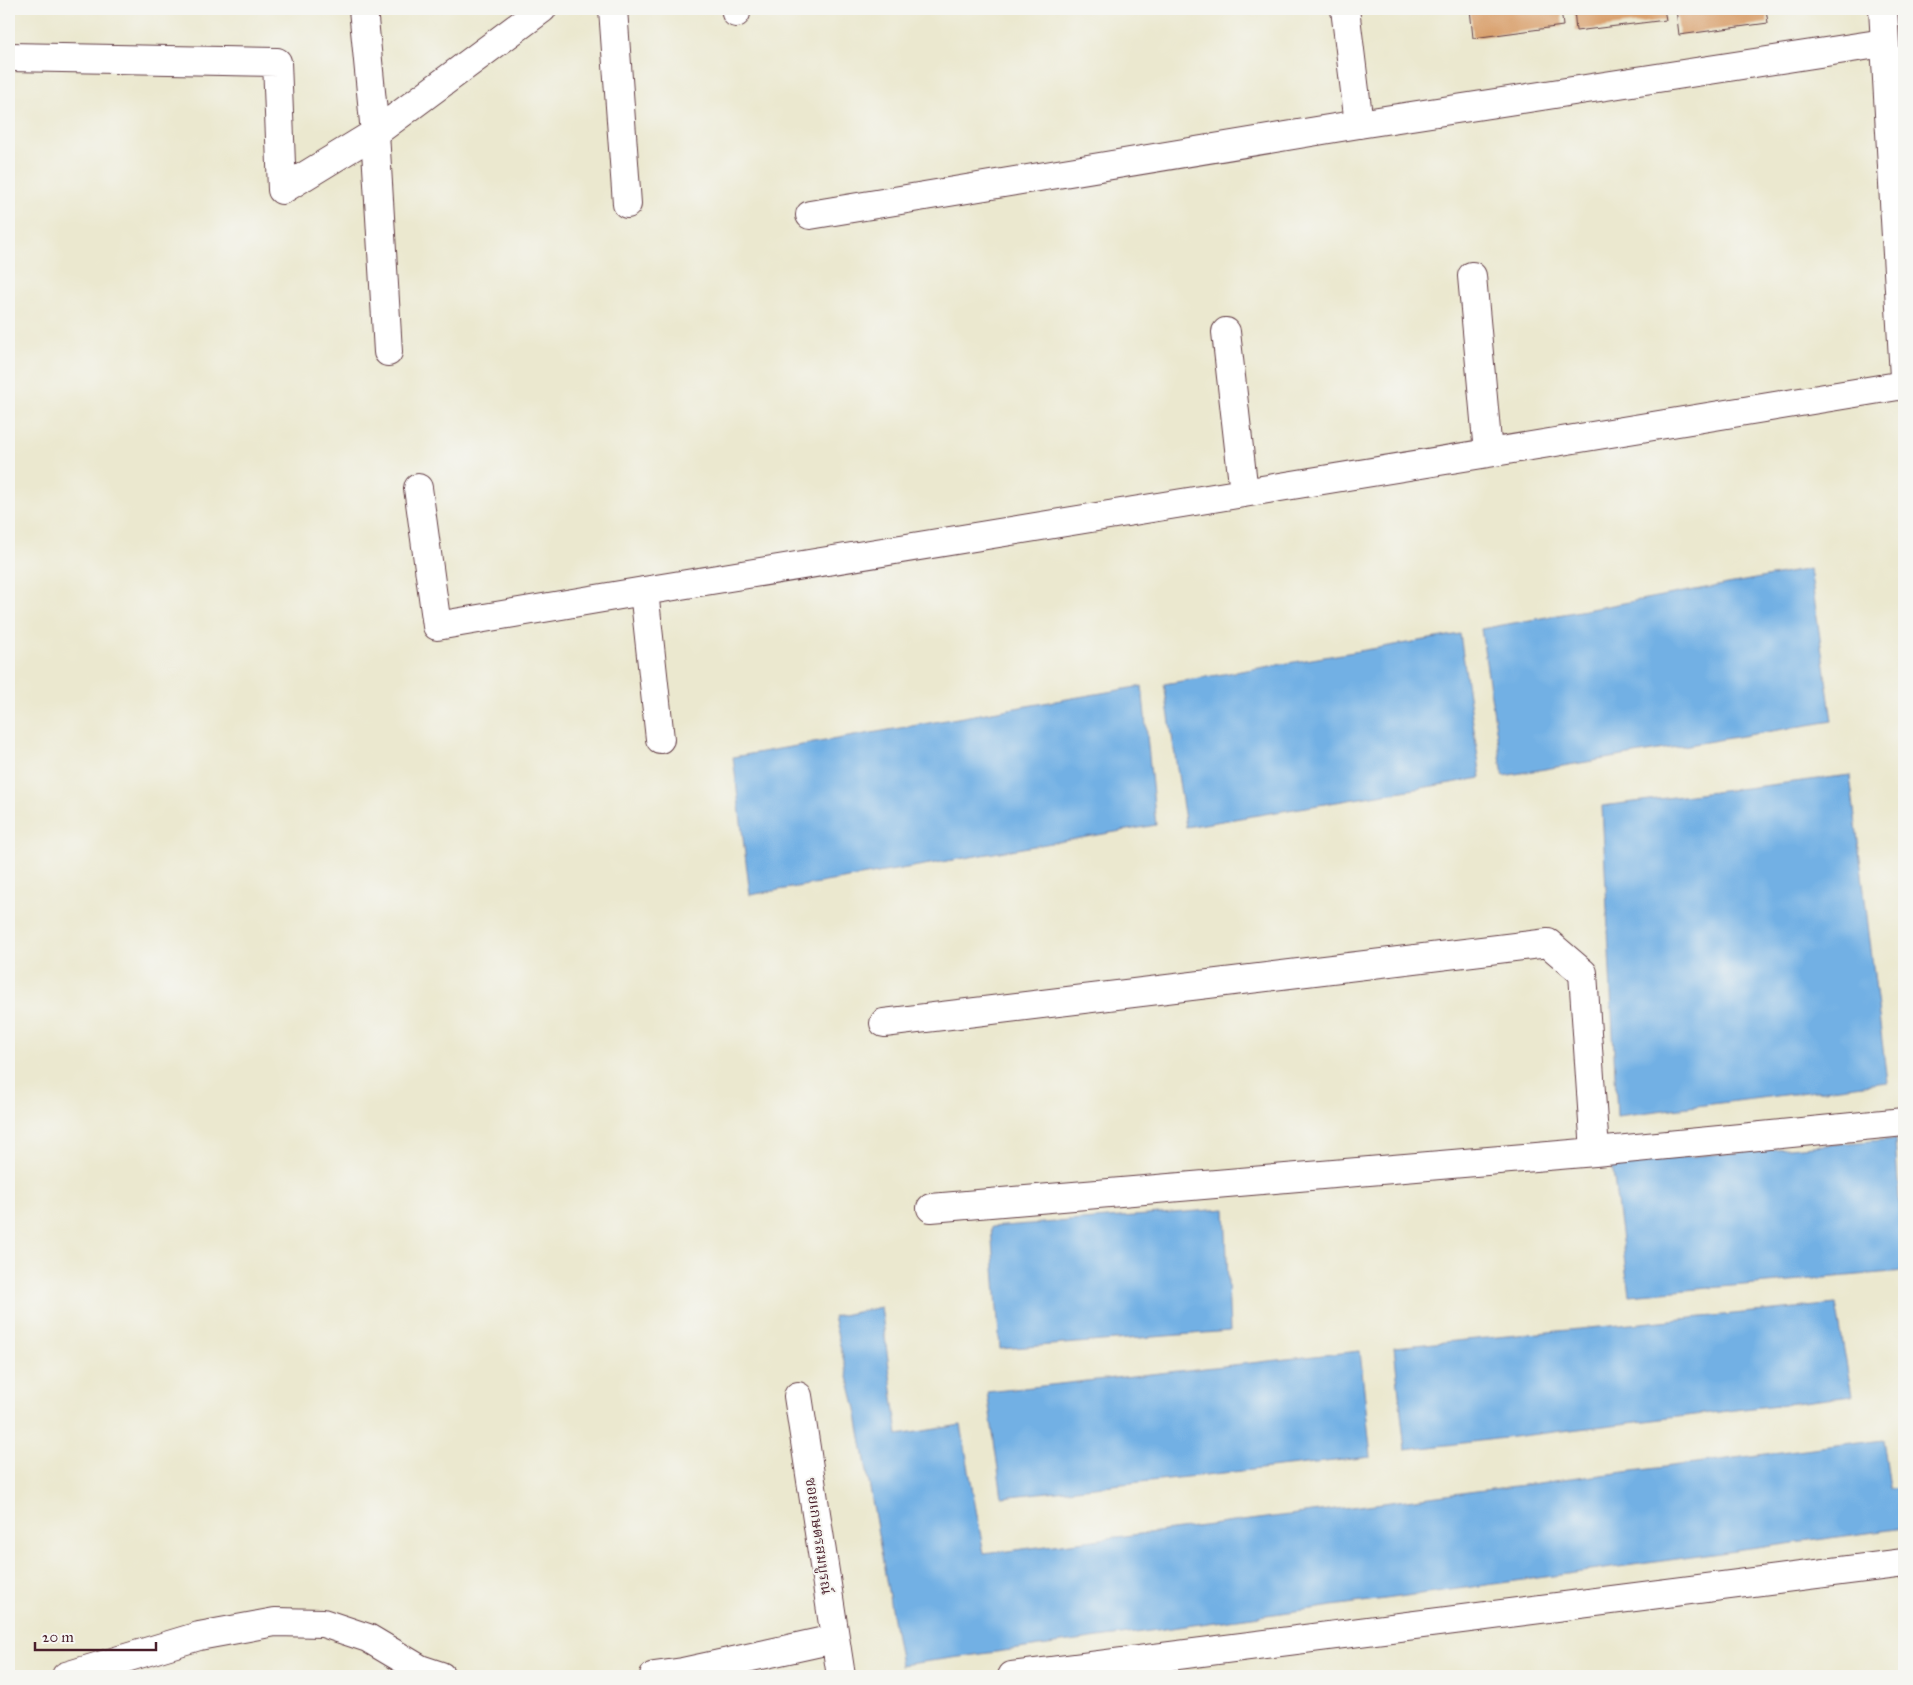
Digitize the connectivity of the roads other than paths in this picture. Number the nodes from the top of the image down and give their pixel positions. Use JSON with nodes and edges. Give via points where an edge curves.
{"nodes":[{"id":1,"x":363,"y":9,"type":"edge"},
{"id":2,"x":542,"y":9,"type":"edge"},
{"id":3,"x":613,"y":9,"type":"edge"},
{"id":4,"x":1345,"y":9,"type":"edge"},
{"id":5,"x":1883,"y":9,"type":"edge"},
{"id":6,"x":1884,"y":43,"type":"junction"},
{"id":7,"x":9,"y":57,"type":"edge"},
{"id":8,"x":1359,"y":124,"type":"junction"},
{"id":9,"x":375,"y":133,"type":"junction"},
{"id":10,"x":1899,"y":192,"type":"edge"},
{"id":11,"x":627,"y":204,"type":"dead end"},
{"id":12,"x":810,"y":215,"type":"dead end"},
{"id":13,"x":1472,"y":276,"type":"dead end"},
{"id":14,"x":1226,"y":332,"type":"dead end"},
{"id":15,"x":388,"y":352,"type":"dead end"},
{"id":16,"x":1904,"y":376,"type":"edge"},
{"id":17,"x":1904,"y":385,"type":"edge"},
{"id":18,"x":1488,"y":453,"type":"junction"},
{"id":19,"x":418,"y":488,"type":"dead end"},
{"id":20,"x":1244,"y":493,"type":"junction"},
{"id":21,"x":644,"y":591,"type":"junction"},
{"id":22,"x":660,"y":739,"type":"dead end"},
{"id":23,"x":884,"y":1022,"type":"dead end"},
{"id":24,"x":1904,"y":1122,"type":"edge"},
{"id":25,"x":1595,"y":1152,"type":"junction"},
{"id":26,"x":931,"y":1208,"type":"dead end"},
{"id":27,"x":798,"y":1396,"type":"dead end"},
{"id":28,"x":1904,"y":1563,"type":"edge"},
{"id":29,"x":834,"y":1639,"type":"junction"},
{"id":30,"x":66,"y":1676,"type":"edge"},
{"id":31,"x":441,"y":1676,"type":"edge"},
{"id":32,"x":654,"y":1676,"type":"edge"},
{"id":33,"x":841,"y":1676,"type":"edge"},
{"id":34,"x":1012,"y":1676,"type":"edge"}],
"edges":[{"from":1,"to":9,"type":"street"},
{"from":2,"to":9,"type":"street"},
{"from":3,"to":11,"type":"street"},
{"from":4,"to":8,"type":"street"},
{"from":5,"to":6,"type":"street"},
{"from":6,"to":8,"type":"street"},
{"from":6,"to":10,"type":"street"},
{"from":7,"to":9,"type":"street","via":[[277,62],[282,190]]},
{"from":8,"to":12,"type":"street"},
{"from":9,"to":15,"type":"street"},
{"from":10,"to":16,"type":"street"},
{"from":13,"to":18,"type":"street"},
{"from":14,"to":20,"type":"street"},
{"from":17,"to":18,"type":"street"},
{"from":18,"to":20,"type":"street"},
{"from":19,"to":21,"type":"street","via":[[437,626]]},
{"from":20,"to":21,"type":"street"},
{"from":21,"to":22,"type":"street"},
{"from":23,"to":25,"type":"street","via":[[1548,943],[1583,973]]},
{"from":24,"to":25,"type":"street"},
{"from":25,"to":26,"type":"street"},
{"from":27,"to":29,"type":"street","name":"ซอยเกษตรสมบูรณ์"},
{"from":28,"to":34,"type":"street"},
{"from":29,"to":32,"type":"street"},
{"from":29,"to":33,"type":"street","name":"ซอยเกษตรสมบูรณ์"},
{"from":30,"to":31,"type":"street","via":[[199,1636],[275,1622],[322,1623],[359,1635],[420,1669]]}]}
